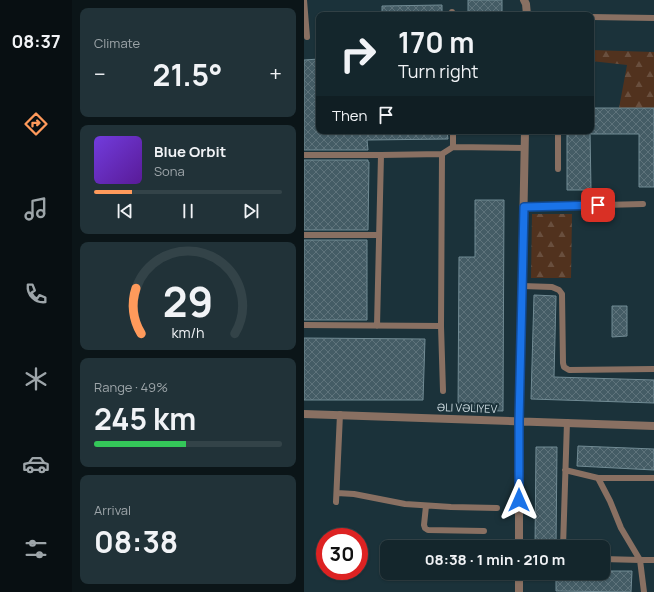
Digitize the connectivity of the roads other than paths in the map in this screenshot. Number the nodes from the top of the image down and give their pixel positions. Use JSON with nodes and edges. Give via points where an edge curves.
{"nodes":[{"id":1,"x":304,"y":0,"type":"edge"},
{"id":2,"x":524,"y":0,"type":"edge"},
{"id":3,"x":527,"y":12,"type":"edge"},
{"id":4,"x":594,"y":17,"type":"edge"},
{"id":5,"x":654,"y":18,"type":"edge"},
{"id":6,"x":307,"y":37,"type":"dead end"},
{"id":7,"x":453,"y":134,"type":"edge"},
{"id":8,"x":525,"y":134,"type":"edge"},
{"id":9,"x":558,"y":134,"type":"edge"},
{"id":10,"x":453,"y":147,"type":"junction"},
{"id":11,"x":525,"y":148,"type":"junction"},
{"id":12,"x":442,"y":154,"type":"junction"},
{"id":13,"x":304,"y":155,"type":"edge"},
{"id":14,"x":381,"y":155,"type":"junction"},
{"id":15,"x":558,"y":169,"type":"dead end"},
{"id":16,"x":643,"y":204,"type":"dead end"},
{"id":17,"x":524,"y":207,"type":"junction"},
{"id":18,"x":304,"y":235,"type":"edge"},
{"id":19,"x":380,"y":235,"type":"junction"},
{"id":20,"x":522,"y":286,"type":"junction"},
{"id":21,"x":304,"y":325,"type":"edge"},
{"id":22,"x":377,"y":326,"type":"junction"},
{"id":23,"x":441,"y":326,"type":"junction"},
{"id":24,"x":654,"y":370,"type":"edge"},
{"id":25,"x":444,"y":390,"type":"dead end"},
{"id":26,"x":304,"y":414,"type":"edge"},
{"id":27,"x":340,"y":414,"type":"junction"},
{"id":28,"x":519,"y":421,"type":"junction"},
{"id":29,"x":567,"y":422,"type":"junction"},
{"id":30,"x":654,"y":426,"type":"edge"},
{"id":31,"x":565,"y":470,"type":"junction"},
{"id":32,"x":598,"y":478,"type":"junction"},
{"id":33,"x":654,"y":478,"type":"edge"},
{"id":34,"x":337,"y":493,"type":"junction"},
{"id":35,"x":336,"y":502,"type":"dead end"},
{"id":36,"x":426,"y":506,"type":"junction"},
{"id":37,"x":496,"y":508,"type":"dead end"},
{"id":38,"x":484,"y":531,"type":"dead end"},
{"id":39,"x":519,"y":540,"type":"edge"},
{"id":40,"x":563,"y":540,"type":"edge"},
{"id":41,"x":610,"y":559,"type":"edge"},
{"id":42,"x":640,"y":560,"type":"junction"},
{"id":43,"x":654,"y":560,"type":"edge"},
{"id":44,"x":519,"y":580,"type":"edge"},
{"id":45,"x":519,"y":592,"type":"edge"},
{"id":46,"x":644,"y":592,"type":"edge"}],
"edges":[{"from":1,"to":6,"type":"lane"},
{"from":2,"to":3,"type":"street"},
{"from":4,"to":5,"type":"lane"},
{"from":7,"to":10,"type":"lane"},
{"from":8,"to":11,"type":"street"},
{"from":9,"to":15,"type":"lane"},
{"from":10,"to":11,"type":"lane"},
{"from":10,"to":12,"type":"lane"},
{"from":11,"to":17,"type":"street"},
{"from":12,"to":14,"type":"lane"},
{"from":12,"to":23,"type":"lane"},
{"from":13,"to":14,"type":"lane"},
{"from":14,"to":19,"type":"lane"},
{"from":16,"to":17,"type":"lane"},
{"from":17,"to":20,"type":"street"},
{"from":18,"to":19,"type":"lane"},
{"from":19,"to":22,"type":"lane"},
{"from":20,"to":24,"type":"lane","via":[[552,287],[562,294],[564,367],[569,370]]},
{"from":20,"to":28,"type":"street"},
{"from":21,"to":22,"type":"lane"},
{"from":22,"to":23,"type":"lane"},
{"from":23,"to":25,"type":"lane"},
{"from":26,"to":27,"type":"street","name":"ƏLI VƏLIYEV"},
{"from":27,"to":28,"type":"street","name":"ƏLI VƏLIYEV"},
{"from":27,"to":34,"type":"lane"},
{"from":28,"to":29,"type":"street","name":"ƏLI VƏLIYEV"},
{"from":28,"to":39,"type":"street"},
{"from":29,"to":30,"type":"street","name":"ƏLI VƏLIYEV"},
{"from":29,"to":31,"type":"lane"},
{"from":31,"to":32,"type":"lane"},
{"from":31,"to":40,"type":"lane"},
{"from":32,"to":33,"type":"lane"},
{"from":32,"to":42,"type":"lane","via":[[621,528]]},
{"from":34,"to":35,"type":"lane"},
{"from":34,"to":36,"type":"lane"},
{"from":36,"to":37,"type":"lane"},
{"from":36,"to":38,"type":"lane","via":[[424,525],[428,530]]},
{"from":41,"to":42,"type":"lane"},
{"from":42,"to":43,"type":"lane"},
{"from":42,"to":46,"type":"lane"},
{"from":44,"to":45,"type":"street"}]}
